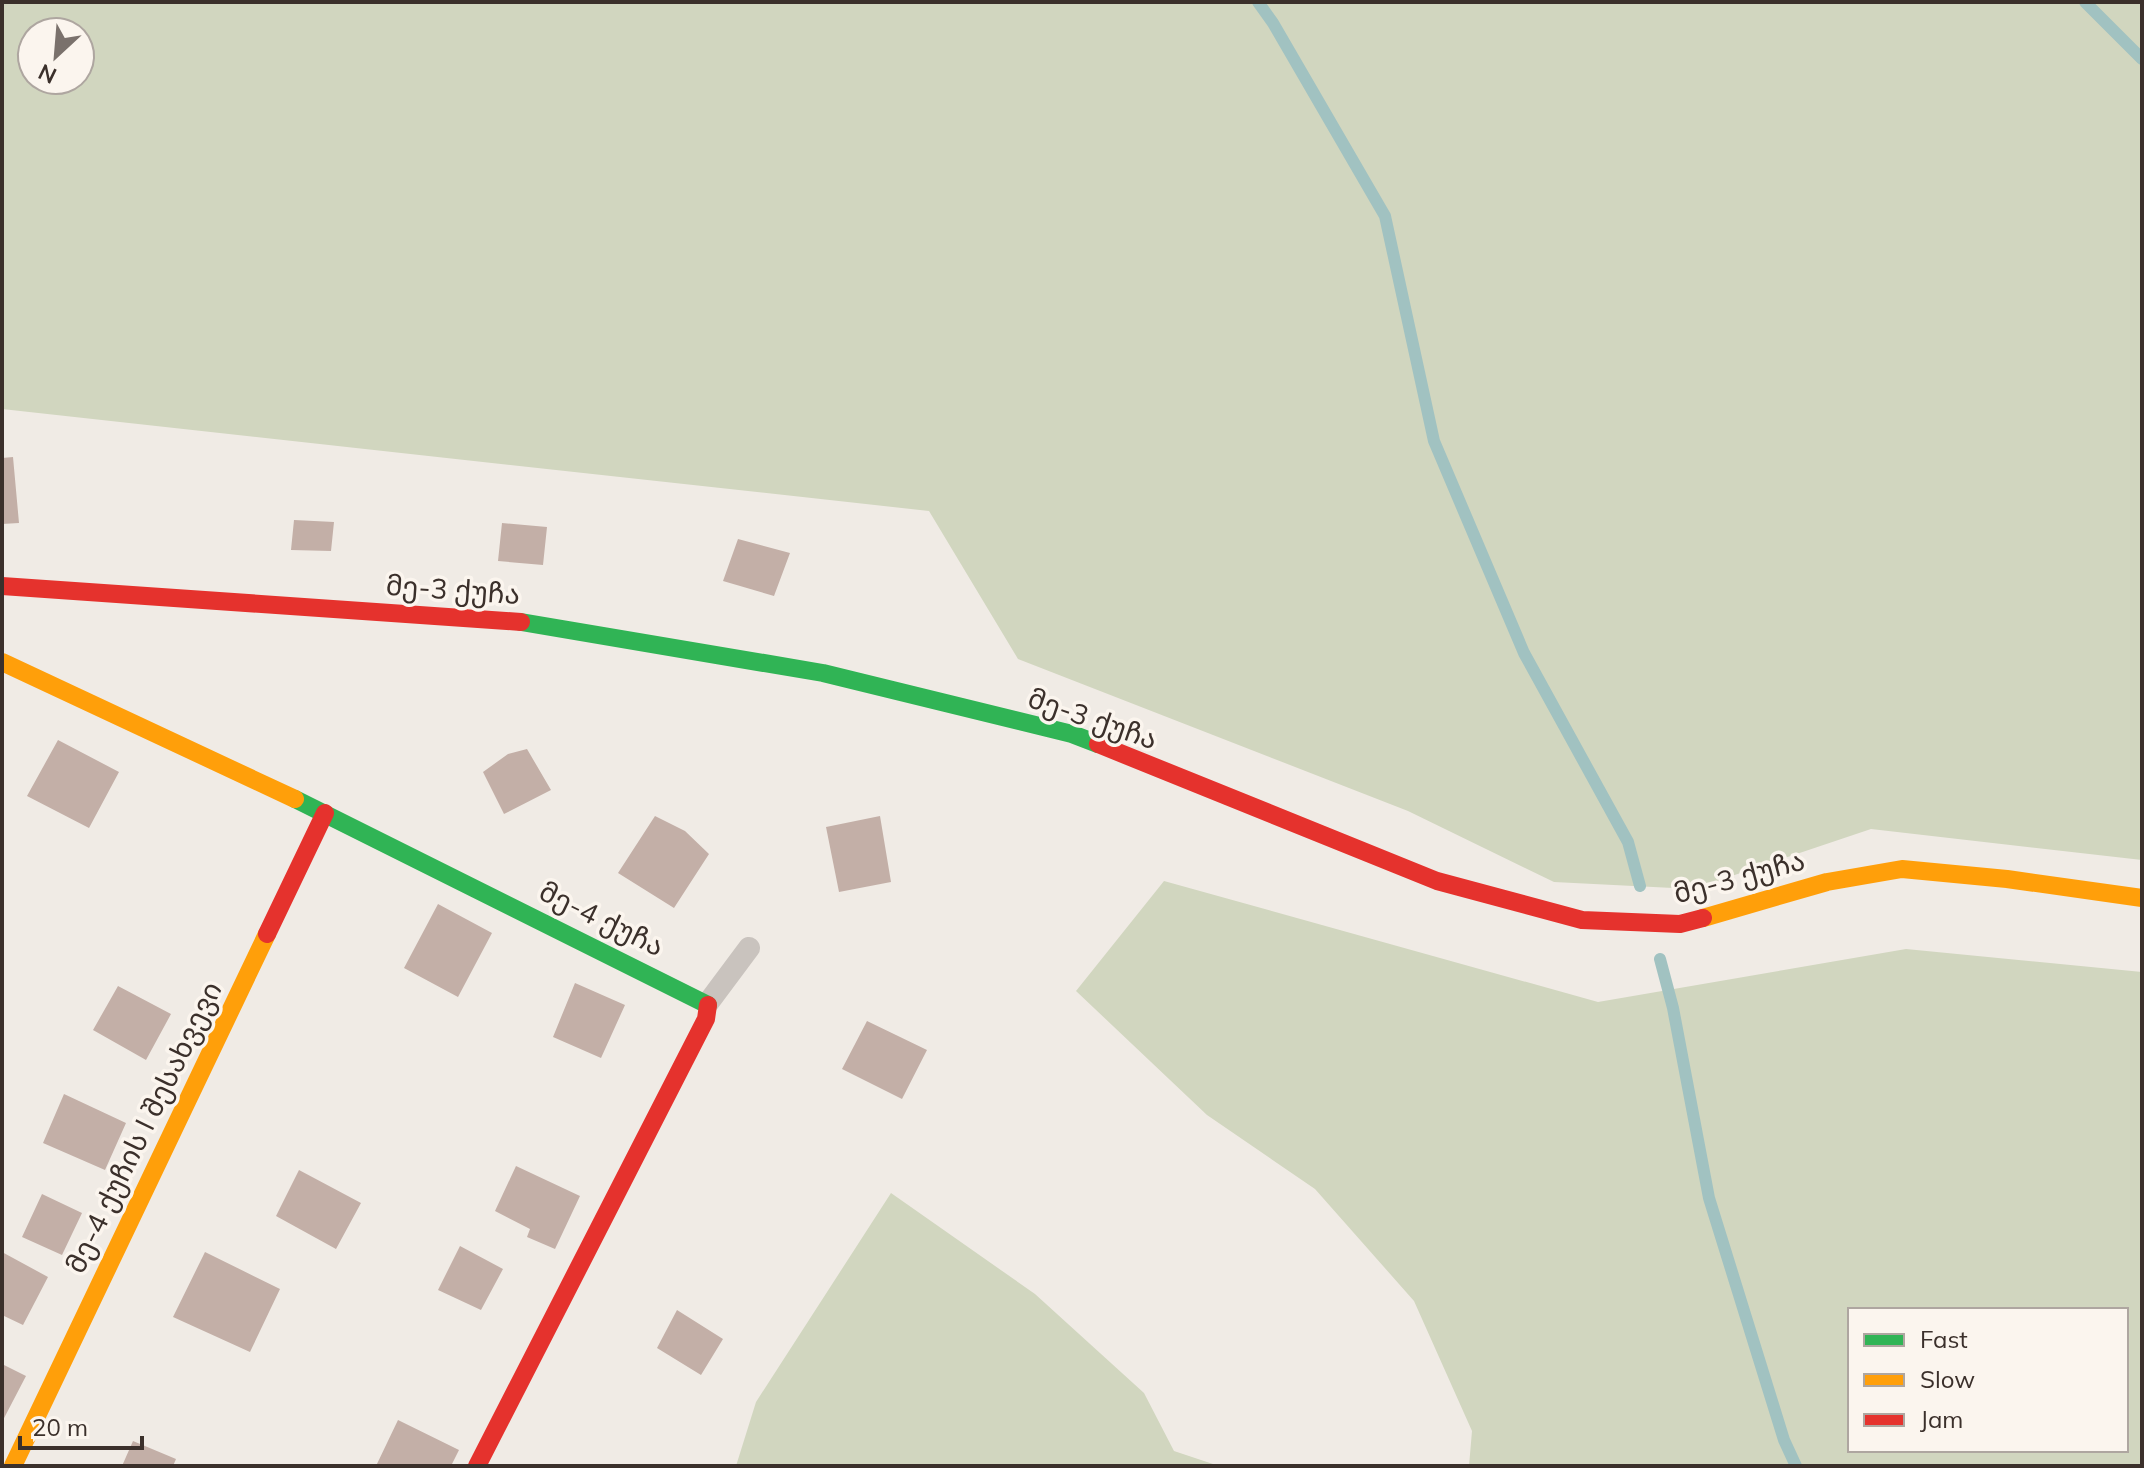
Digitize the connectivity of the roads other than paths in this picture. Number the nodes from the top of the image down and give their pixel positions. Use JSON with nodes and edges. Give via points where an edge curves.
{"nodes":[{"id":1,"x":2,"y":586,"type":"edge"},
{"id":2,"x":2,"y":662,"type":"edge"},
{"id":3,"x":325,"y":813,"type":"junction"},
{"id":4,"x":2142,"y":898,"type":"edge"},
{"id":5,"x":749,"y":948,"type":"dead end"},
{"id":6,"x":708,"y":1003,"type":"junction"},
{"id":7,"x":13,"y":1466,"type":"edge"},
{"id":8,"x":477,"y":1466,"type":"edge"}],
"edges":[{"from":1,"to":4,"type":"street","name":"მე-3 ქუჩა","via":[[526,622],[823,673],[1072,734],[1437,881],[1582,920],[1680,924],[1827,882],[1902,869]]},
{"from":2,"to":3,"type":"street","name":"მე-4 ქუჩა"},
{"from":3,"to":6,"type":"street","name":"მე-4 ქუჩა"},
{"from":3,"to":7,"type":"street","name":"მე-4 ქუჩის I შესახვევი"},
{"from":5,"to":6,"type":"lane"},
{"from":6,"to":8,"type":"street","via":[[706,1019]]}]}
